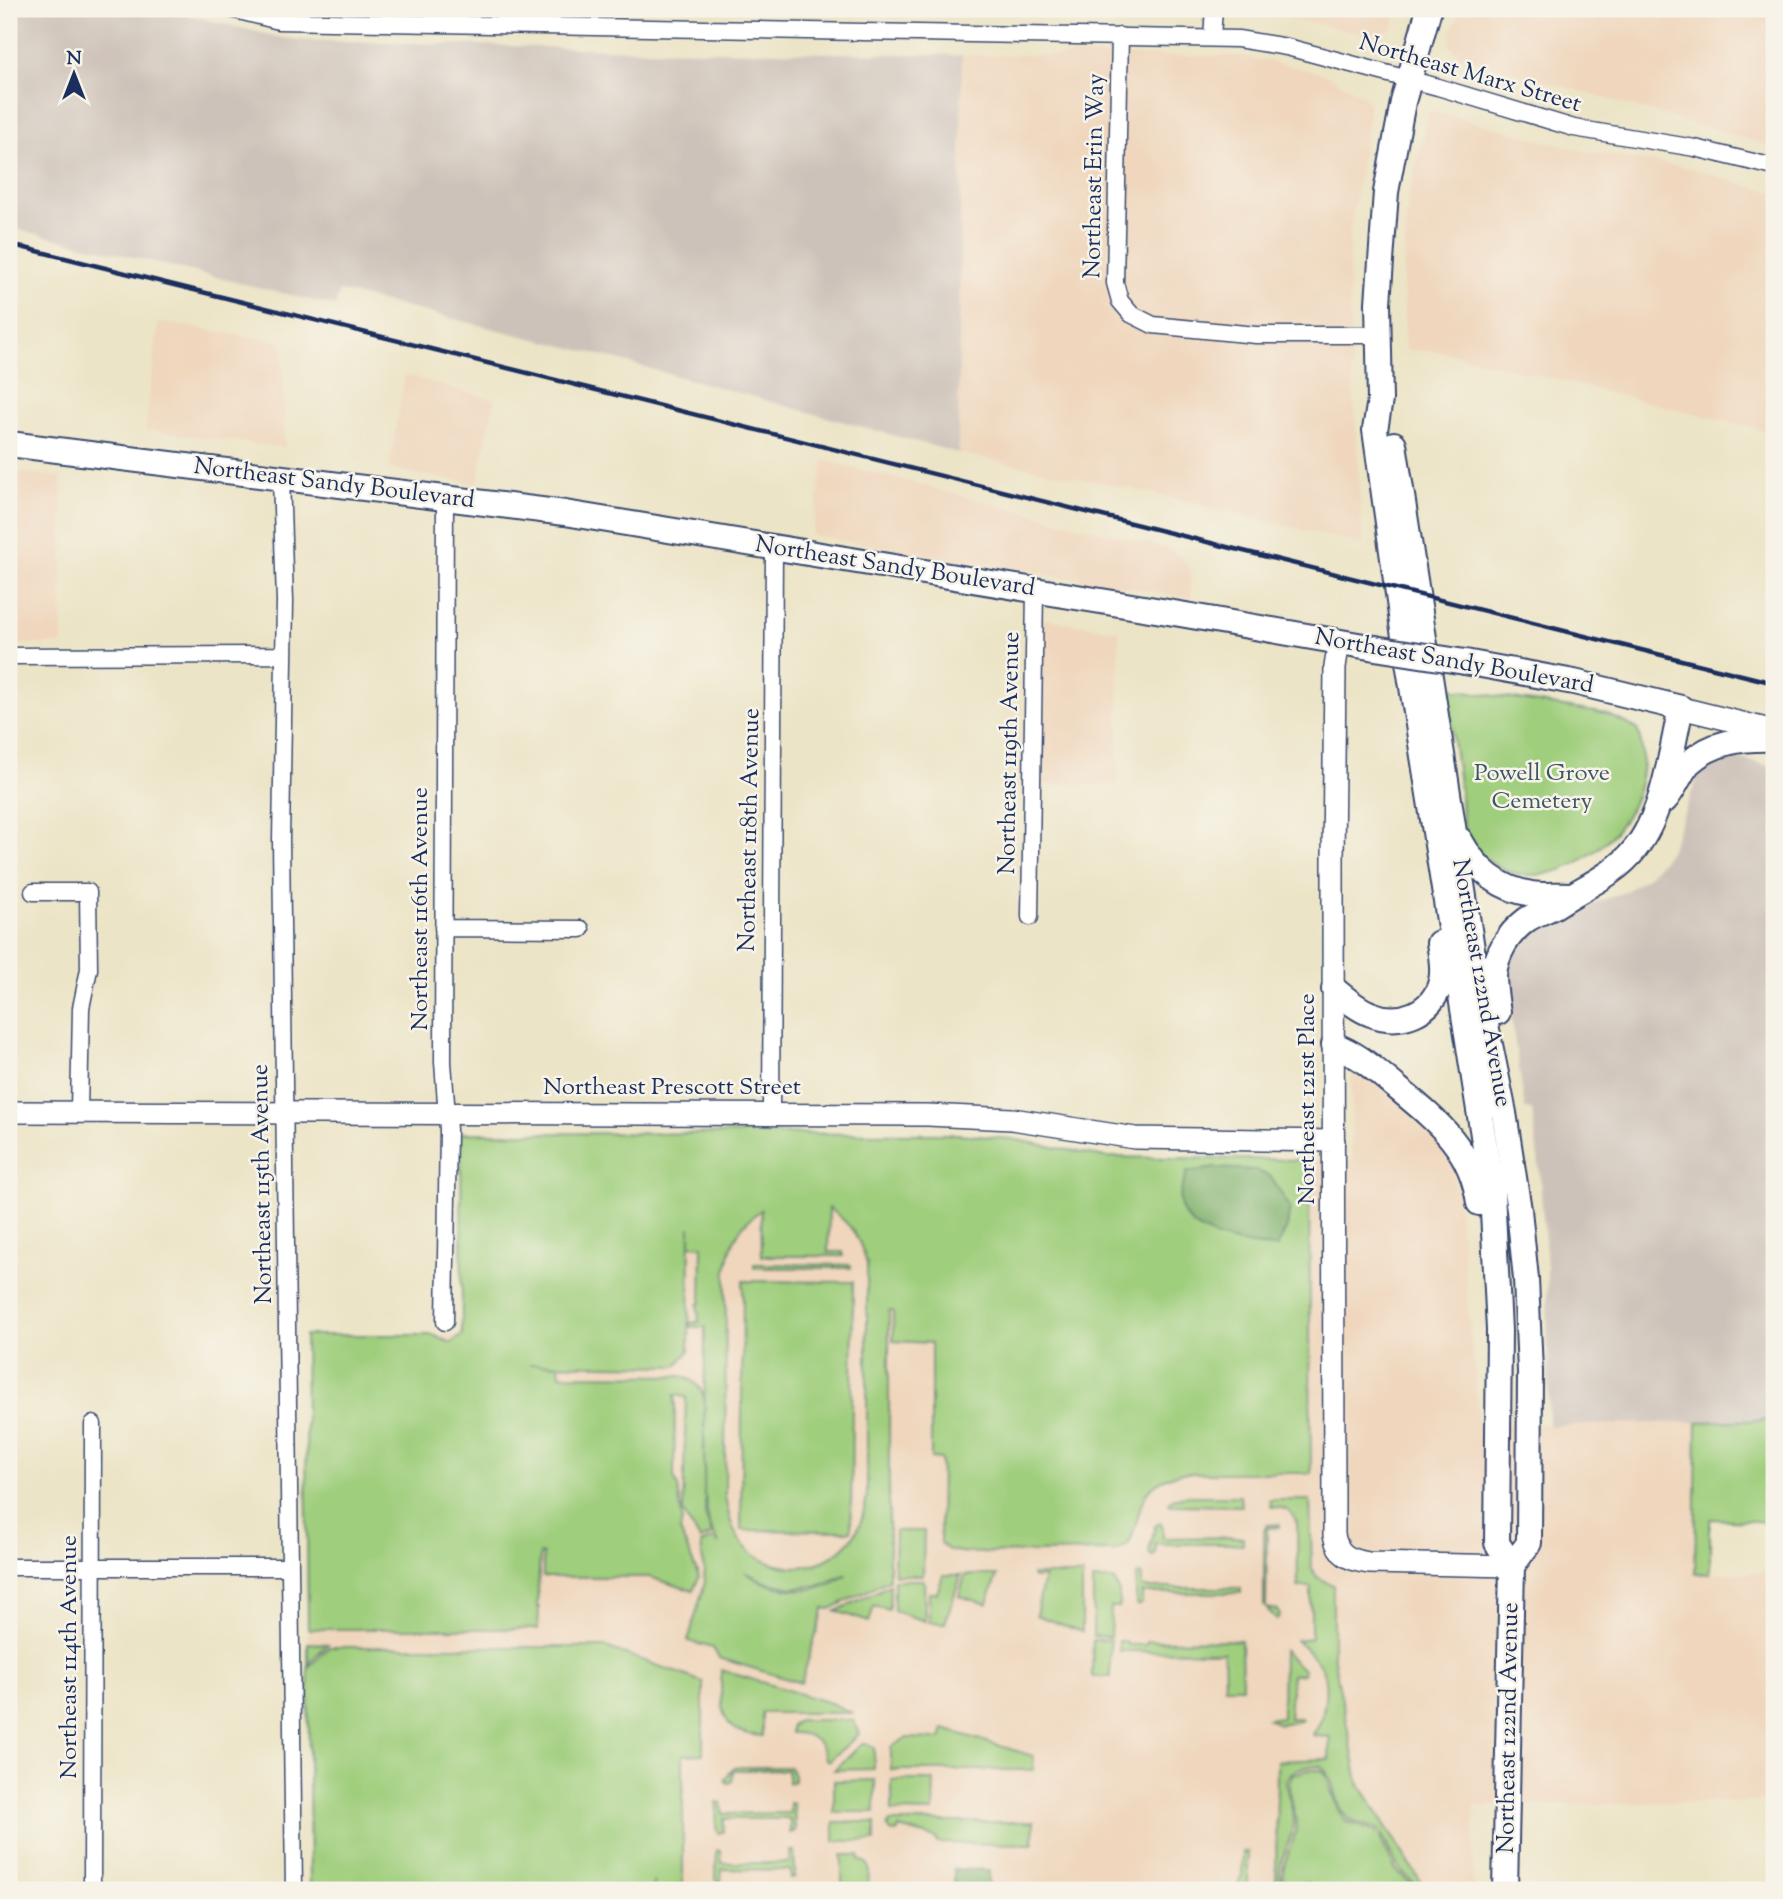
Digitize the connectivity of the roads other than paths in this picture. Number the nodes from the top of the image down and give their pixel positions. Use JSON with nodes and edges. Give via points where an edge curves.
{"nodes":[{"id":1,"x":231,"y":9,"type":"edge"},
{"id":2,"x":1214,"y":9,"type":"edge"},
{"id":3,"x":1429,"y":9,"type":"edge"},
{"id":4,"x":279,"y":15,"type":"edge"},
{"id":5,"x":1120,"y":36,"type":"junction"},
{"id":6,"x":1212,"y":37,"type":"junction"},
{"id":7,"x":1408,"y":80,"type":"junction"},
{"id":8,"x":1774,"y":167,"type":"edge"},
{"id":9,"x":1378,"y":335,"type":"junction"},
{"id":10,"x":1380,"y":400,"type":"junction"},
{"id":11,"x":9,"y":444,"type":"edge"},
{"id":12,"x":281,"y":477,"type":"junction"},
{"id":13,"x":445,"y":497,"type":"junction"},
{"id":14,"x":774,"y":547,"type":"junction"},
{"id":15,"x":1035,"y":590,"type":"junction"},
{"id":16,"x":1339,"y":641,"type":"junction"},
{"id":17,"x":283,"y":654,"type":"junction"},
{"id":18,"x":9,"y":656,"type":"edge"},
{"id":19,"x":1681,"y":708,"type":"junction"},
{"id":20,"x":1774,"y":731,"type":"edge"},
{"id":21,"x":1774,"y":739,"type":"edge"},
{"id":22,"x":1657,"y":808,"type":"junction"},
{"id":23,"x":1455,"y":832,"type":"junction"},
{"id":24,"x":33,"y":892,"type":"dead end"},
{"id":25,"x":1570,"y":895,"type":"junction"},
{"id":26,"x":1447,"y":898,"type":"junction"},
{"id":27,"x":1030,"y":917,"type":"dead end"},
{"id":28,"x":443,"y":928,"type":"junction"},
{"id":29,"x":580,"y":929,"type":"dead end"},
{"id":30,"x":1334,"y":989,"type":"junction"},
{"id":31,"x":1334,"y":1045,"type":"junction"},
{"id":32,"x":1491,"y":1051,"type":"junction"},
{"id":33,"x":9,"y":1112,"type":"edge"},
{"id":34,"x":79,"y":1112,"type":"junction"},
{"id":35,"x":285,"y":1113,"type":"junction"},
{"id":36,"x":447,"y":1114,"type":"junction"},
{"id":37,"x":771,"y":1114,"type":"junction"},
{"id":38,"x":1334,"y":1141,"type":"junction"},
{"id":39,"x":446,"y":1322,"type":"dead end"},
{"id":40,"x":1499,"y":1330,"type":"junction"},
{"id":41,"x":93,"y":1424,"type":"dead end"},
{"id":42,"x":1512,"y":1566,"type":"junction"},
{"id":43,"x":9,"y":1567,"type":"edge"},
{"id":44,"x":290,"y":1567,"type":"junction"},
{"id":45,"x":93,"y":1568,"type":"junction"},
{"id":46,"x":92,"y":1890,"type":"edge"},
{"id":47,"x":293,"y":1890,"type":"edge"},
{"id":48,"x":1505,"y":1890,"type":"edge"}],
"edges":[{"from":1,"to":4,"type":"street","name":"Northeast Marx Street"},
{"from":2,"to":6,"type":"street"},
{"from":3,"to":7,"type":"main road","name":"Northeast 122nd Avenue"},
{"from":4,"to":5,"type":"street","name":"Northeast Marx Street"},
{"from":5,"to":6,"type":"street","name":"Northeast Marx Street"},
{"from":5,"to":9,"type":"street","name":"Northeast Erin Way","via":[[1115,283],[1120,301],[1131,314],[1153,325],[1256,335]]},
{"from":6,"to":7,"type":"street","name":"Northeast Marx Street","via":[[1287,47]]},
{"from":7,"to":8,"type":"street","name":"Northeast Marx Street","via":[[1574,128]]},
{"from":7,"to":9,"type":"main road","name":"Northeast 122nd Avenue","via":[[1384,212]]},
{"from":9,"to":10,"type":"main road","name":"Northeast 122nd Avenue"},
{"from":10,"to":23,"type":"main road","name":"Northeast 122nd Avenue","via":[[1392,429]]},
{"from":10,"to":26,"type":"main road","name":"Northeast 122nd Avenue","via":[[1375,430],[1381,478]]},
{"from":11,"to":12,"type":"main road","name":"Northeast Sandy Boulevard"},
{"from":12,"to":13,"type":"main road","name":"Northeast Sandy Boulevard"},
{"from":12,"to":17,"type":"street","name":"Northeast 115th Avenue"},
{"from":13,"to":14,"type":"main road","name":"Northeast Sandy Boulevard"},
{"from":13,"to":28,"type":"street","name":"Northeast 116th Avenue"},
{"from":14,"to":15,"type":"main road","name":"Northeast Sandy Boulevard"},
{"from":14,"to":37,"type":"street","name":"Northeast 118th Avenue"},
{"from":15,"to":16,"type":"main road","name":"Northeast Sandy Boulevard"},
{"from":15,"to":27,"type":"street","name":"Northeast 119th Avenue"},
{"from":16,"to":19,"type":"main road","name":"Northeast Sandy Boulevard","bridge":true,"via":[[1574,682]]},
{"from":16,"to":30,"type":"street","name":"Northeast 121st Place","via":[[1335,667]]},
{"from":17,"to":18,"type":"street"},
{"from":17,"to":35,"type":"street","name":"Northeast 115th Avenue"},
{"from":19,"to":20,"type":"street","name":"Northeast Sandy Boulevard"},
{"from":19,"to":22,"type":"main road"},
{"from":21,"to":22,"type":"main road","via":[[1747,738],[1706,752],[1688,764],[1675,789]]},
{"from":22,"to":25,"type":"main road","via":[[1630,855],[1605,876]]},
{"from":23,"to":25,"type":"main road","via":[[1472,861],[1499,883],[1534,895]]},
{"from":23,"to":32,"type":"main road","name":"Northeast 122nd Avenue"},
{"from":24,"to":34,"type":"street","via":[[88,892],[89,969],[81,1008]]},
{"from":25,"to":32,"type":"main road","via":[[1525,921],[1502,947],[1494,974],[1498,1018]]},
{"from":26,"to":30,"type":"main road","via":[[1438,932],[1442,980],[1430,1005],[1411,1016],[1386,1018],[1370,1014]]},
{"from":26,"to":40,"type":"main road","name":"Northeast 122nd Avenue","via":[[1492,1192]]},
{"from":28,"to":29,"type":"street"},
{"from":28,"to":36,"type":"street","name":"Northeast 116th Avenue"},
{"from":30,"to":31,"type":"street","name":"Northeast 121st Place"},
{"from":31,"to":38,"type":"street","name":"Northeast 121st Place"},
{"from":31,"to":40,"type":"main road","via":[[1354,1053],[1438,1122],[1466,1160],[1475,1182]]},
{"from":32,"to":42,"type":"main road","name":"Northeast 122nd Avenue","via":[[1519,1210],[1530,1372],[1530,1543]]},
{"from":33,"to":34,"type":"street","name":"Northeast Prescott Street"},
{"from":34,"to":35,"type":"street","name":"Northeast Prescott Street"},
{"from":35,"to":36,"type":"street","name":"Northeast Prescott Street"},
{"from":35,"to":44,"type":"street","name":"Northeast 115th Avenue"},
{"from":36,"to":37,"type":"street","name":"Northeast Prescott Street"},
{"from":36,"to":39,"type":"street","name":"Northeast 116th Avenue"},
{"from":37,"to":38,"type":"street","name":"Northeast Prescott Street","via":[[985,1116],[1135,1138]]},
{"from":38,"to":42,"type":"street","name":"Northeast 121st Place","via":[[1336,1545],[1342,1555],[1369,1563]]},
{"from":40,"to":42,"type":"main road","name":"Northeast 122nd Avenue","via":[[1497,1543]]},
{"from":41,"to":45,"type":"street","name":"Northeast 114th Avenue"},
{"from":42,"to":48,"type":"main road","name":"Northeast 122nd Avenue"},
{"from":43,"to":45,"type":"street"},
{"from":44,"to":45,"type":"street"},
{"from":44,"to":47,"type":"street","name":"Northeast 115th Avenue"},
{"from":45,"to":46,"type":"street","name":"Northeast 114th Avenue"}]}
